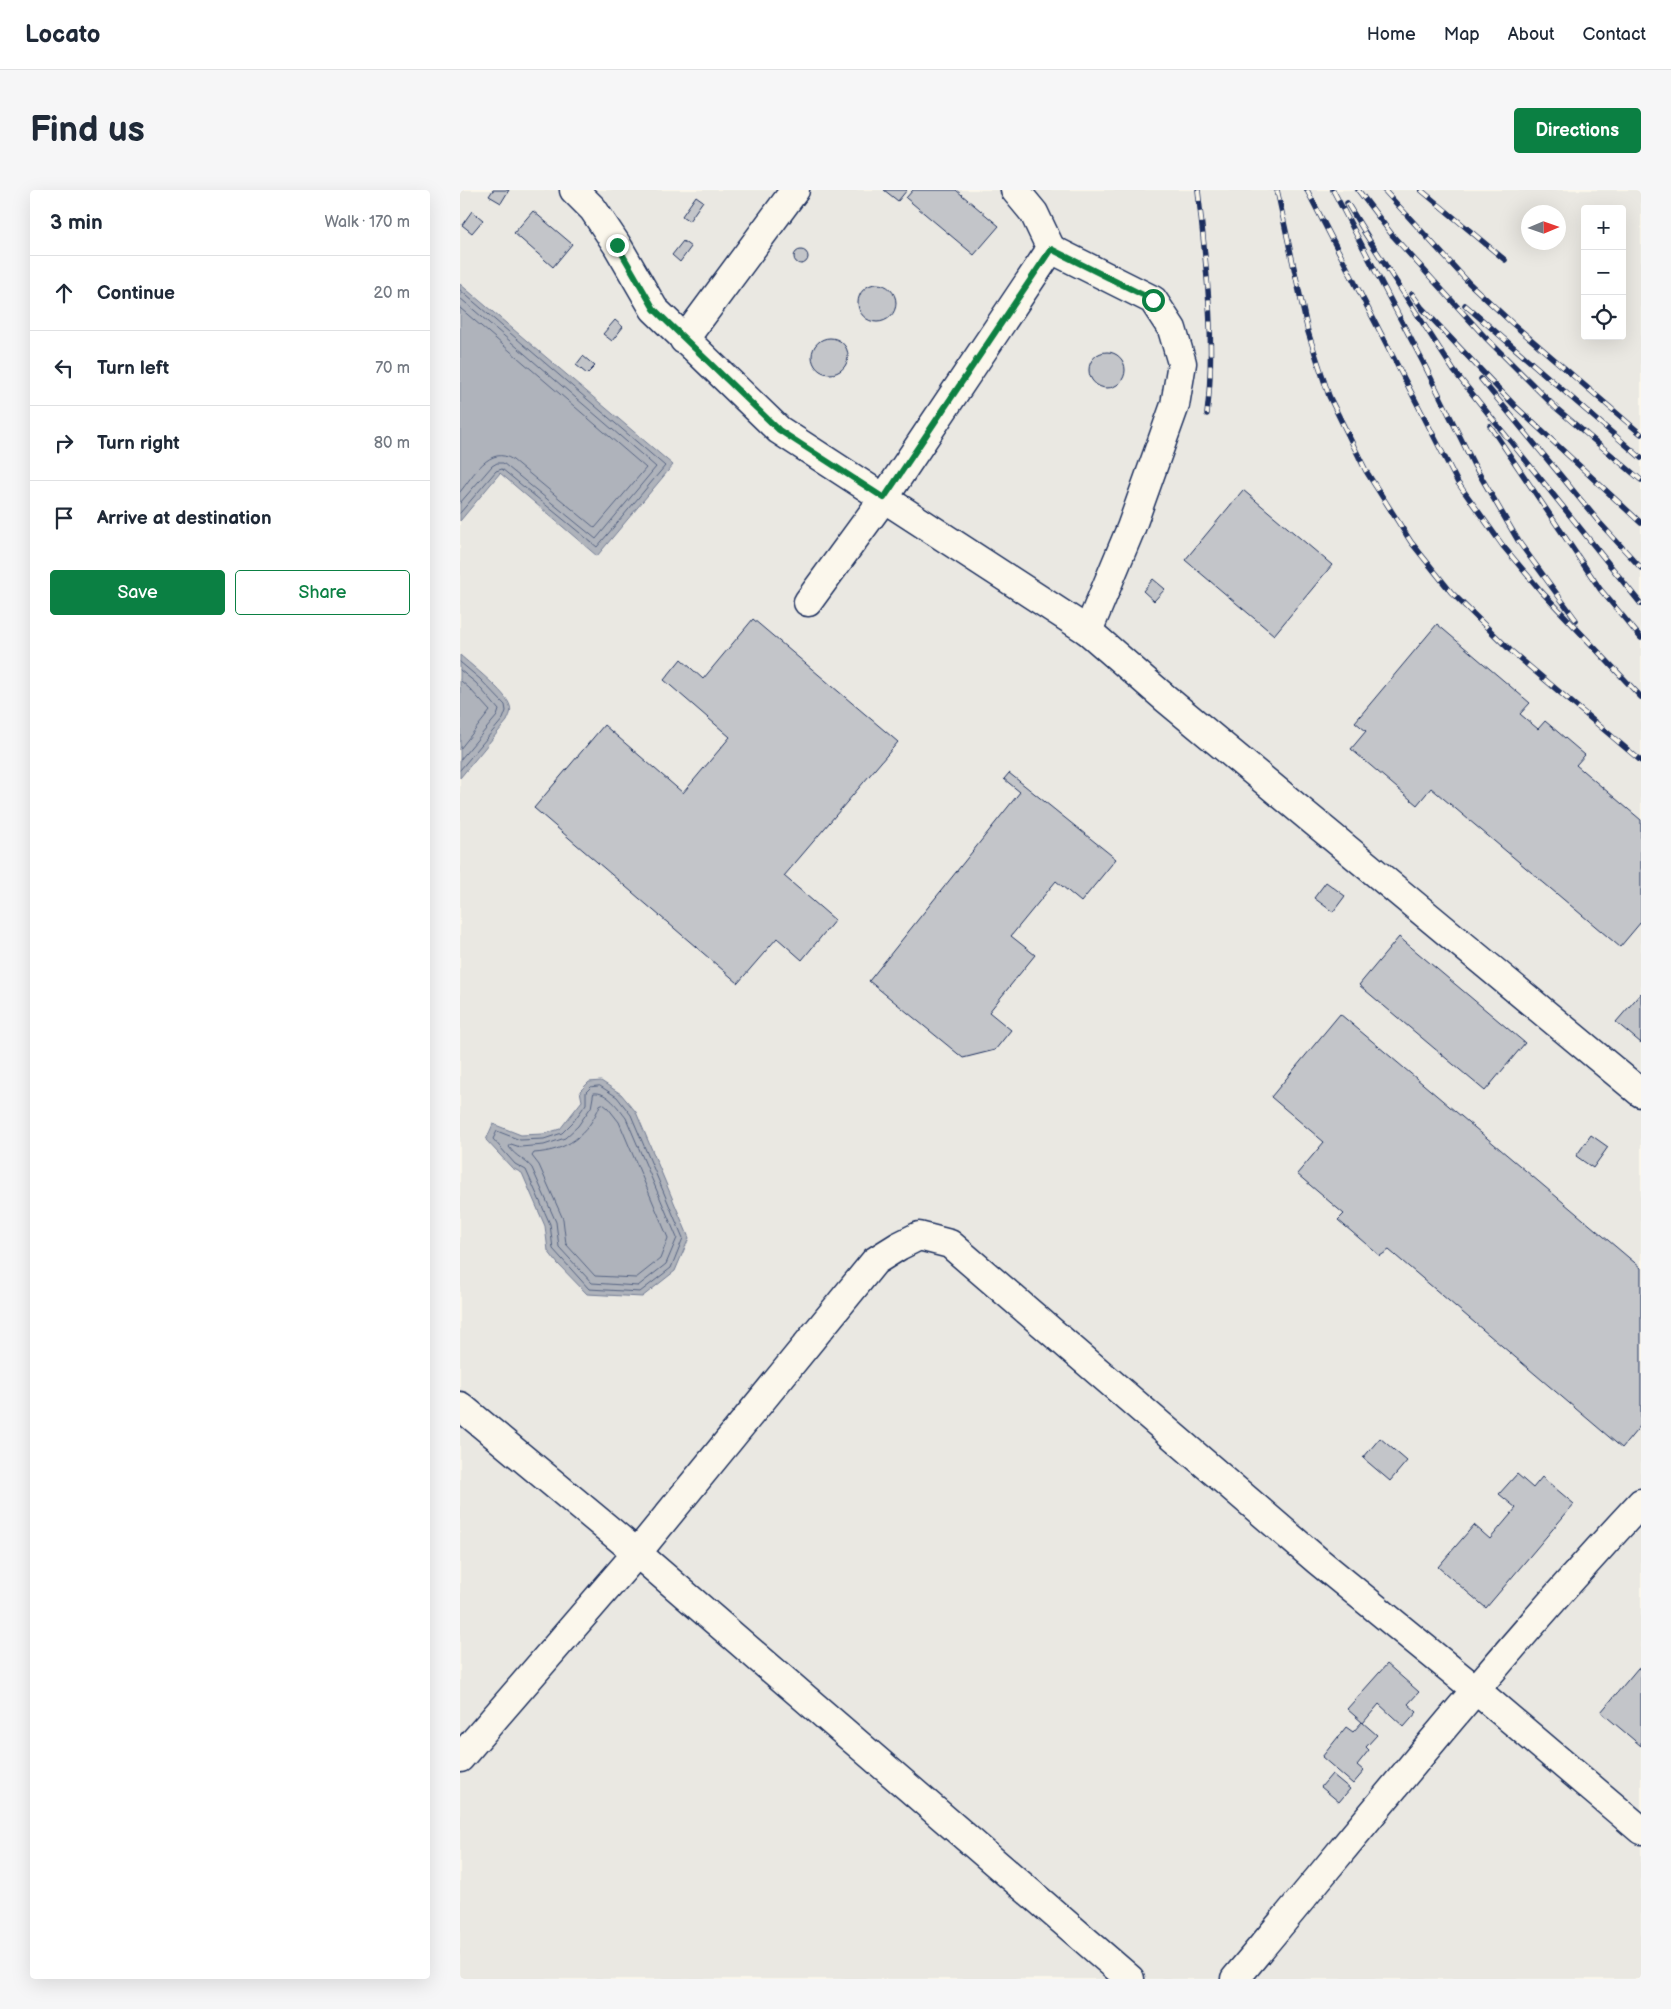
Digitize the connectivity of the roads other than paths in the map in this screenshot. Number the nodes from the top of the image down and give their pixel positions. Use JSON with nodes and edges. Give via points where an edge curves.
{"nodes":[{"id":1,"x":574,"y":190,"type":"edge"},
{"id":2,"x":795,"y":190,"type":"edge"},
{"id":3,"x":1015,"y":190,"type":"edge"},
{"id":4,"x":1051,"y":249,"type":"junction"},
{"id":5,"x":684,"y":340,"type":"junction"},
{"id":6,"x":884,"y":498,"type":"junction"},
{"id":7,"x":808,"y":602,"type":"dead end"},
{"id":8,"x":1088,"y":631,"type":"junction"},
{"id":9,"x":1641,"y":1093,"type":"edge"},
{"id":10,"x":460,"y":1406,"type":"edge"},
{"id":11,"x":1641,"y":1503,"type":"edge"},
{"id":12,"x":637,"y":1553,"type":"junction"},
{"id":13,"x":1476,"y":1690,"type":"junction"},
{"id":14,"x":460,"y":1758,"type":"edge"},
{"id":15,"x":1641,"y":1830,"type":"edge"},
{"id":16,"x":1130,"y":1979,"type":"edge"},
{"id":17,"x":1236,"y":1979,"type":"edge"}],
"edges":[{"from":1,"to":5,"type":"lane","via":[[593,209],[654,309]]},
{"from":2,"to":5,"type":"lane"},
{"from":3,"to":4,"type":"lane","via":[[1034,212]]},
{"from":4,"to":6,"type":"lane"},
{"from":4,"to":8,"type":"lane","via":[[1153,300],[1172,329],[1182,363],[1175,406],[1131,528]]},
{"from":5,"to":6,"type":"lane","via":[[779,430]]},
{"from":6,"to":7,"type":"lane"},
{"from":6,"to":8,"type":"lane"},
{"from":8,"to":9,"type":"lane"},
{"from":10,"to":12,"type":"lane"},
{"from":11,"to":13,"type":"lane"},
{"from":12,"to":13,"type":"lane","via":[[875,1261],[919,1236],[950,1244],[1318,1561]]},
{"from":12,"to":14,"type":"lane"},
{"from":12,"to":16,"type":"lane"},
{"from":13,"to":15,"type":"lane"},
{"from":13,"to":17,"type":"lane"}]}
